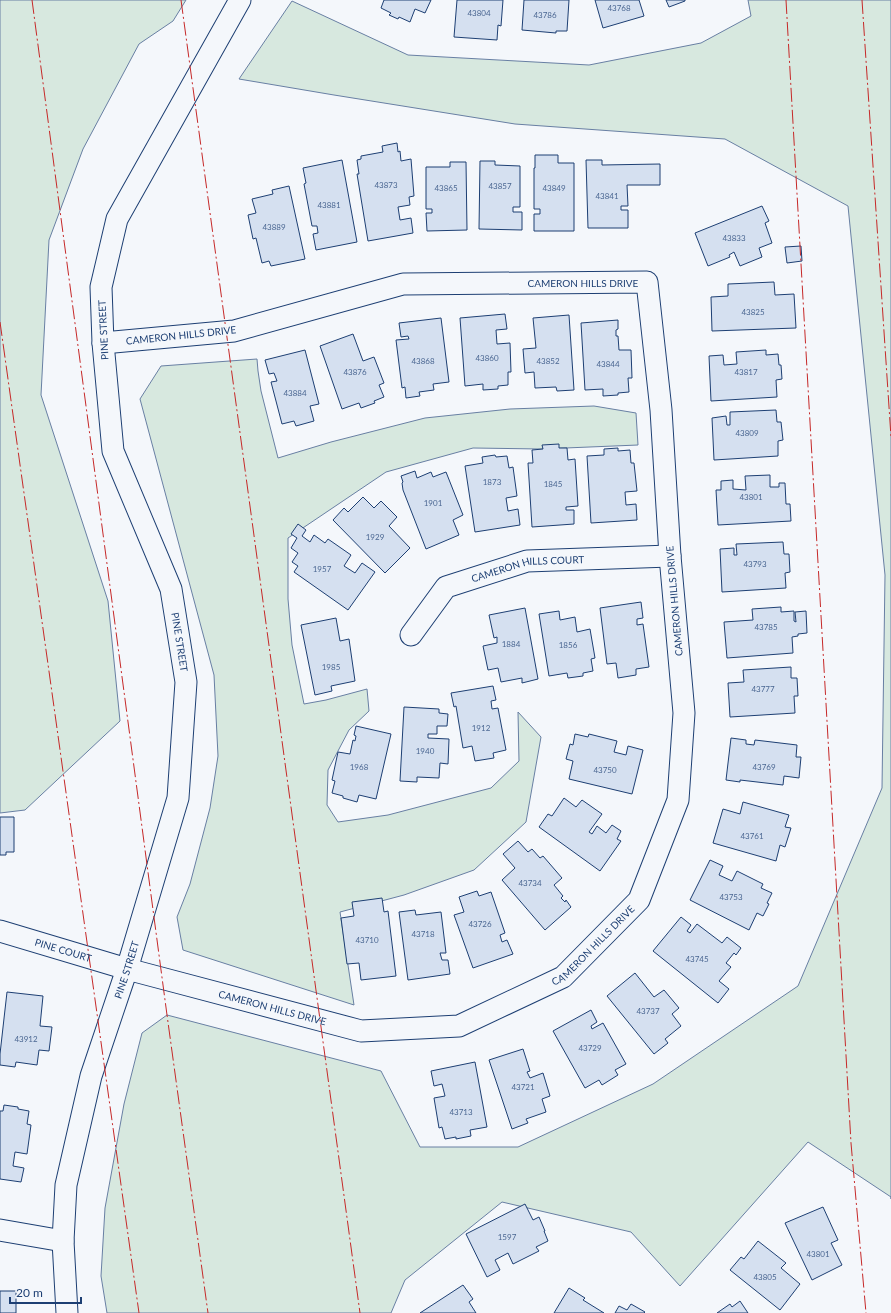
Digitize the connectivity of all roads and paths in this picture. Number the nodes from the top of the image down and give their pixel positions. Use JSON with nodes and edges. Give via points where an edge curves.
{"nodes":[{"id":1,"x":240,"y":0,"type":"edge"},
{"id":2,"x":103,"y":343,"type":"junction"},
{"id":3,"x":670,"y":556,"type":"junction"},
{"id":4,"x":411,"y":635,"type":"dead end"},
{"id":5,"x":0,"y":931,"type":"edge"},
{"id":6,"x":126,"y":969,"type":"junction"},
{"id":7,"x":0,"y":1230,"type":"edge"},
{"id":8,"x":63,"y":1240,"type":"junction"},
{"id":9,"x":67,"y":1313,"type":"edge"}],
"edges":[{"from":1,"to":2,"type":"street","name":"PINE STREET","via":[[117,219],[101,287]]},
{"from":2,"to":3,"type":"street","name":"CAMERON HILLS DRIVE","via":[[234,331],[403,284],[647,282],[661,410]]},
{"from":2,"to":6,"type":"street","name":"PINE STREET","via":[[113,450],[171,589],[186,682],[178,798]]},
{"from":3,"to":4,"type":"street","name":"CAMERON HILLS COURT","via":[[527,561],[446,587]]},
{"from":3,"to":6,"type":"street","name":"CAMERON HILLS DRIVE","via":[[684,713],[678,800],[639,900],[563,977],[459,1026],[361,1031]]},
{"from":5,"to":6,"type":"street","name":"PINE COURT"},
{"from":6,"to":8,"type":"street","name":"PINE STREET","via":[[91,1076],[66,1185]]},
{"from":7,"to":8,"type":"street"},
{"from":8,"to":9,"type":"street","name":"PINE STREET"}]}
